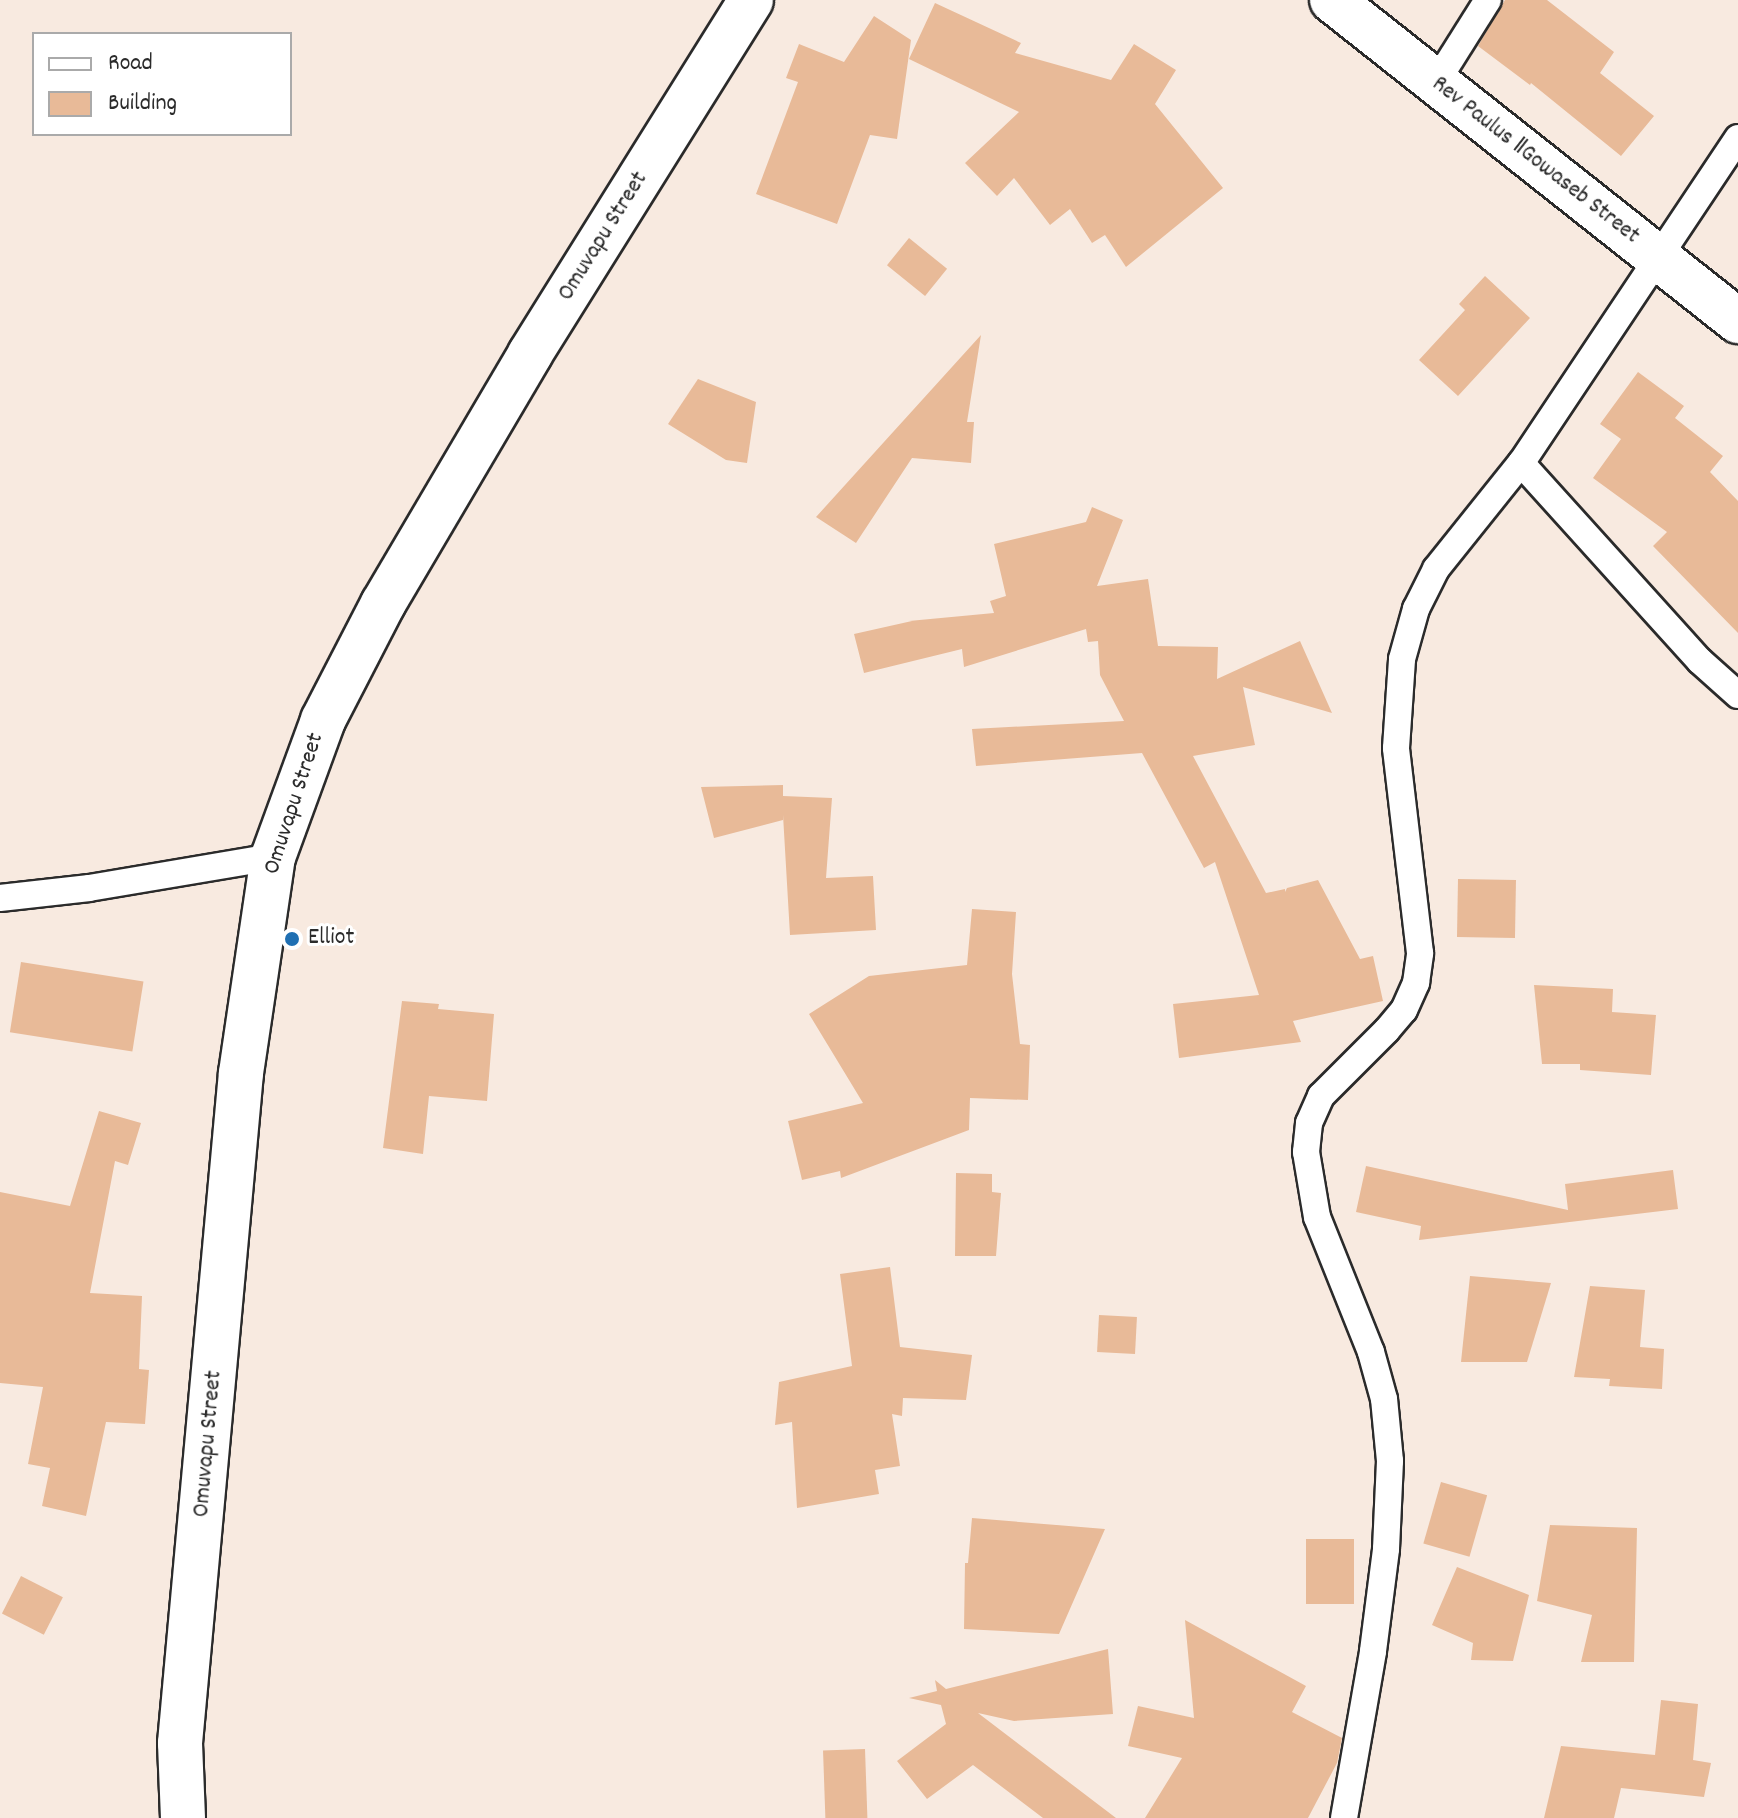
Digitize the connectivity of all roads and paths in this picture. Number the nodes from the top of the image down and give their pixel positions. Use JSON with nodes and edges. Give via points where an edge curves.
{"nodes":[{"id":1,"x":751,"y":0,"type":"edge"},
{"id":2,"x":1332,"y":0,"type":"edge"},
{"id":3,"x":1488,"y":0,"type":"edge"},
{"id":4,"x":1435,"y":84,"type":"junction"},
{"id":5,"x":1738,"y":138,"type":"edge"},
{"id":6,"x":1658,"y":257,"type":"junction"},
{"id":7,"x":1738,"y":321,"type":"edge"},
{"id":8,"x":1521,"y":463,"type":"junction"},
{"id":9,"x":1738,"y":695,"type":"edge"},
{"id":10,"x":273,"y":857,"type":"junction"},
{"id":11,"x":0,"y":898,"type":"edge"},
{"id":12,"x":183,"y":1818,"type":"edge"},
{"id":13,"x":1344,"y":1818,"type":"edge"}],
"edges":[{"from":1,"to":10,"type":"street","name":"Omuvapu Street","via":[[530,354],[383,604],[323,720]]},
{"from":2,"to":4,"type":"street","name":"Rev Paulus ǁGowaseb Street"},
{"from":3,"to":4,"type":"lane"},
{"from":4,"to":6,"type":"street","name":"Rev Paulus ǁGowaseb Street"},
{"from":5,"to":6,"type":"lane"},
{"from":6,"to":7,"type":"street","name":"Rev Paulus ǁGowaseb Street"},
{"from":6,"to":8,"type":"lane"},
{"from":8,"to":9,"type":"lane","via":[[1700,661]]},
{"from":8,"to":13,"type":"lane","via":[[1436,569],[1416,609],[1402,659],[1396,748],[1420,953],[1416,983],[1404,1010],[1321,1096],[1309,1123],[1306,1152],[1317,1217],[1371,1352],[1384,1399],[1390,1461],[1373,1651]]},
{"from":10,"to":11,"type":"lane"},
{"from":10,"to":12,"type":"street","name":"Omuvapu Street","via":[[241,1073],[180,1743]]}]}
